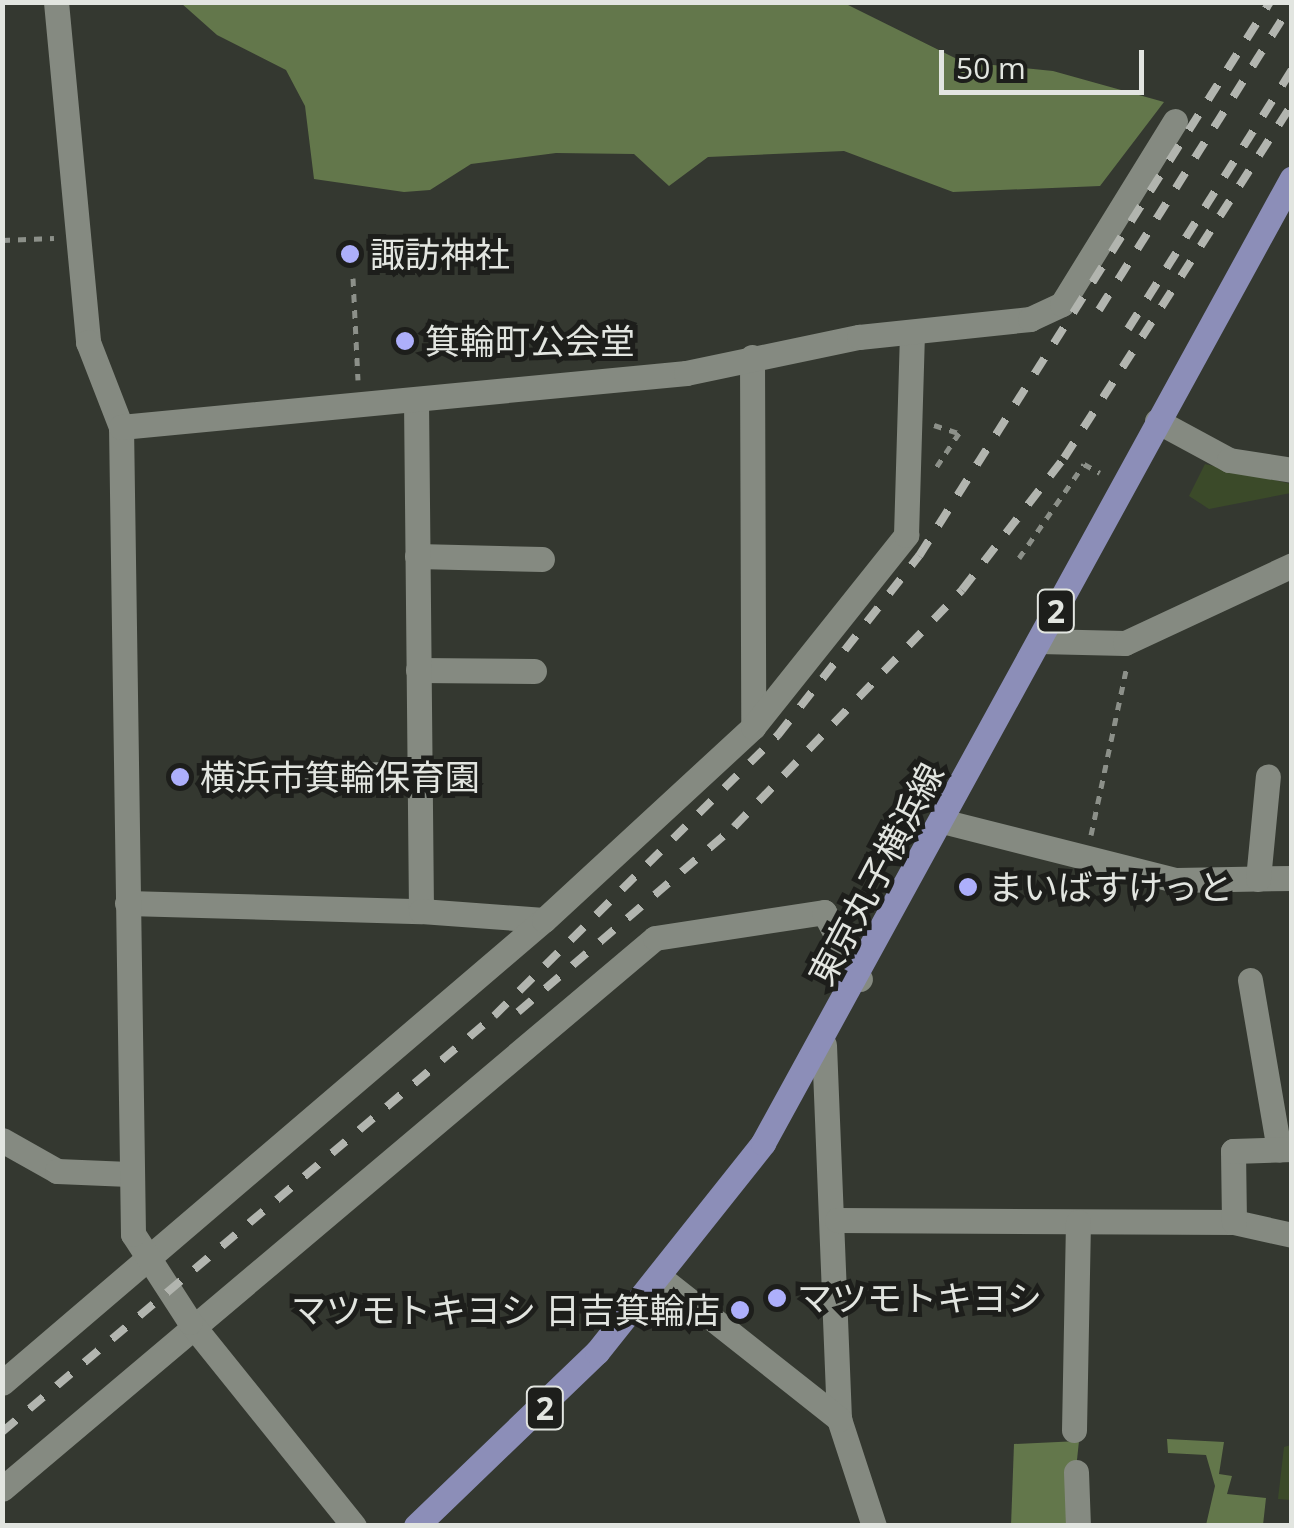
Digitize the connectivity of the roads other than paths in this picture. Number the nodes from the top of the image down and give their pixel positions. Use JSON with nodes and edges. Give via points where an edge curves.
{"nodes":[{"id":1,"x":58,"y":3,"type":"edge"},
{"id":2,"x":1175,"y":122,"type":"dead end"},
{"id":3,"x":1292,"y":178,"type":"edge"},
{"id":4,"x":912,"y":333,"type":"junction"},
{"id":5,"x":752,"y":357,"type":"junction"},
{"id":6,"x":416,"y":400,"type":"junction"},
{"id":7,"x":1157,"y":421,"type":"junction"},
{"id":8,"x":121,"y":427,"type":"junction"},
{"id":9,"x":1292,"y":470,"type":"edge"},
{"id":10,"x":417,"y":556,"type":"junction"},
{"id":11,"x":542,"y":558,"type":"dead end"},
{"id":12,"x":1292,"y":565,"type":"edge"},
{"id":13,"x":1039,"y":641,"type":"junction"},
{"id":14,"x":418,"y":670,"type":"junction"},
{"id":15,"x":534,"y":671,"type":"dead end"},
{"id":16,"x":753,"y":727,"type":"junction"},
{"id":17,"x":419,"y":774,"type":"junction"},
{"id":18,"x":283,"y":775,"type":"dead end"},
{"id":19,"x":1268,"y":776,"type":"dead end"},
{"id":20,"x":942,"y":821,"type":"junction"},
{"id":21,"x":1292,"y":878,"type":"edge"},
{"id":22,"x":1258,"y":879,"type":"junction"},
{"id":23,"x":127,"y":902,"type":"junction"},
{"id":24,"x":421,"y":911,"type":"junction"},
{"id":25,"x":544,"y":920,"type":"junction"},
{"id":26,"x":860,"y":980,"type":"junction"},
{"id":27,"x":1250,"y":980,"type":"dead end"},
{"id":28,"x":824,"y":1046,"type":"junction"},
{"id":29,"x":2,"y":1140,"type":"edge"},
{"id":30,"x":1285,"y":1150,"type":"edge"},
{"id":31,"x":129,"y":1174,"type":"junction"},
{"id":32,"x":837,"y":1220,"type":"junction"},
{"id":33,"x":1078,"y":1222,"type":"junction"},
{"id":34,"x":1234,"y":1222,"type":"junction"},
{"id":35,"x":1292,"y":1235,"type":"edge"},
{"id":36,"x":147,"y":1264,"type":"junction"},
{"id":37,"x":662,"y":1279,"type":"junction"},
{"id":38,"x":190,"y":1322,"type":"junction"},
{"id":39,"x":2,"y":1383,"type":"edge"},
{"id":40,"x":839,"y":1419,"type":"junction"},
{"id":41,"x":1074,"y":1430,"type":"dead end"},
{"id":42,"x":1076,"y":1472,"type":"dead end"},
{"id":43,"x":2,"y":1488,"type":"edge"},
{"id":44,"x":354,"y":1526,"type":"edge"},
{"id":45,"x":416,"y":1526,"type":"edge"},
{"id":46,"x":874,"y":1526,"type":"edge"},
{"id":47,"x":1078,"y":1526,"type":"edge"}],
"edges":[{"from":1,"to":8,"type":"street","via":[[73,237],[88,342]]},
{"from":2,"to":4,"type":"street","via":[[1062,304],[1030,319]]},
{"from":3,"to":7,"type":"main road","name":"東京丸子横浜線","number":"2"},
{"from":4,"to":5,"type":"street"},
{"from":4,"to":16,"type":"street","via":[[906,535]]},
{"from":5,"to":6,"type":"street","via":[[686,373]]},
{"from":5,"to":16,"type":"street"},
{"from":6,"to":8,"type":"street"},
{"from":6,"to":10,"type":"street"},
{"from":7,"to":9,"type":"street","via":[[1229,460]]},
{"from":7,"to":13,"type":"main road","name":"東京丸子横浜線","number":"2"},
{"from":8,"to":23,"type":"street"},
{"from":10,"to":11,"type":"street"},
{"from":10,"to":14,"type":"street"},
{"from":12,"to":13,"type":"street","via":[[1125,643]]},
{"from":13,"to":20,"type":"main road","name":"東京丸子横浜線","number":"2"},
{"from":14,"to":15,"type":"street"},
{"from":14,"to":17,"type":"street"},
{"from":16,"to":25,"type":"street"},
{"from":17,"to":18,"type":"street"},
{"from":17,"to":24,"type":"street"},
{"from":19,"to":22,"type":"street"},
{"from":20,"to":22,"type":"street","via":[[1176,880]]},
{"from":20,"to":26,"type":"main road","name":"東京丸子横浜線","number":"2"},
{"from":21,"to":22,"type":"street"},
{"from":23,"to":24,"type":"street"},
{"from":23,"to":31,"type":"street"},
{"from":24,"to":25,"type":"street","via":[[514,911]]},
{"from":25,"to":36,"type":"street"},
{"from":26,"to":28,"type":"main road","name":"東京丸子横浜線","number":"2"},
{"from":26,"to":38,"type":"street","via":[[824,912],[655,938]]},
{"from":27,"to":30,"type":"street"},
{"from":28,"to":32,"type":"street"},
{"from":28,"to":37,"type":"main road","name":"東京丸子横浜線","number":"2"},
{"from":29,"to":31,"type":"street","via":[[57,1170]]},
{"from":30,"to":34,"type":"street","via":[[1233,1151]]},
{"from":31,"to":36,"type":"street","via":[[133,1234]]},
{"from":32,"to":33,"type":"street"},
{"from":32,"to":40,"type":"street"},
{"from":33,"to":34,"type":"street"},
{"from":33,"to":41,"type":"street"},
{"from":34,"to":35,"type":"street"},
{"from":36,"to":38,"type":"street"},
{"from":36,"to":39,"type":"street"},
{"from":37,"to":40,"type":"street"},
{"from":37,"to":45,"type":"main road","name":"東京丸子横浜線","number":"2","via":[[538,1414]]},
{"from":38,"to":43,"type":"street"},
{"from":38,"to":44,"type":"street"},
{"from":40,"to":46,"type":"street"},
{"from":42,"to":47,"type":"street"}]}
